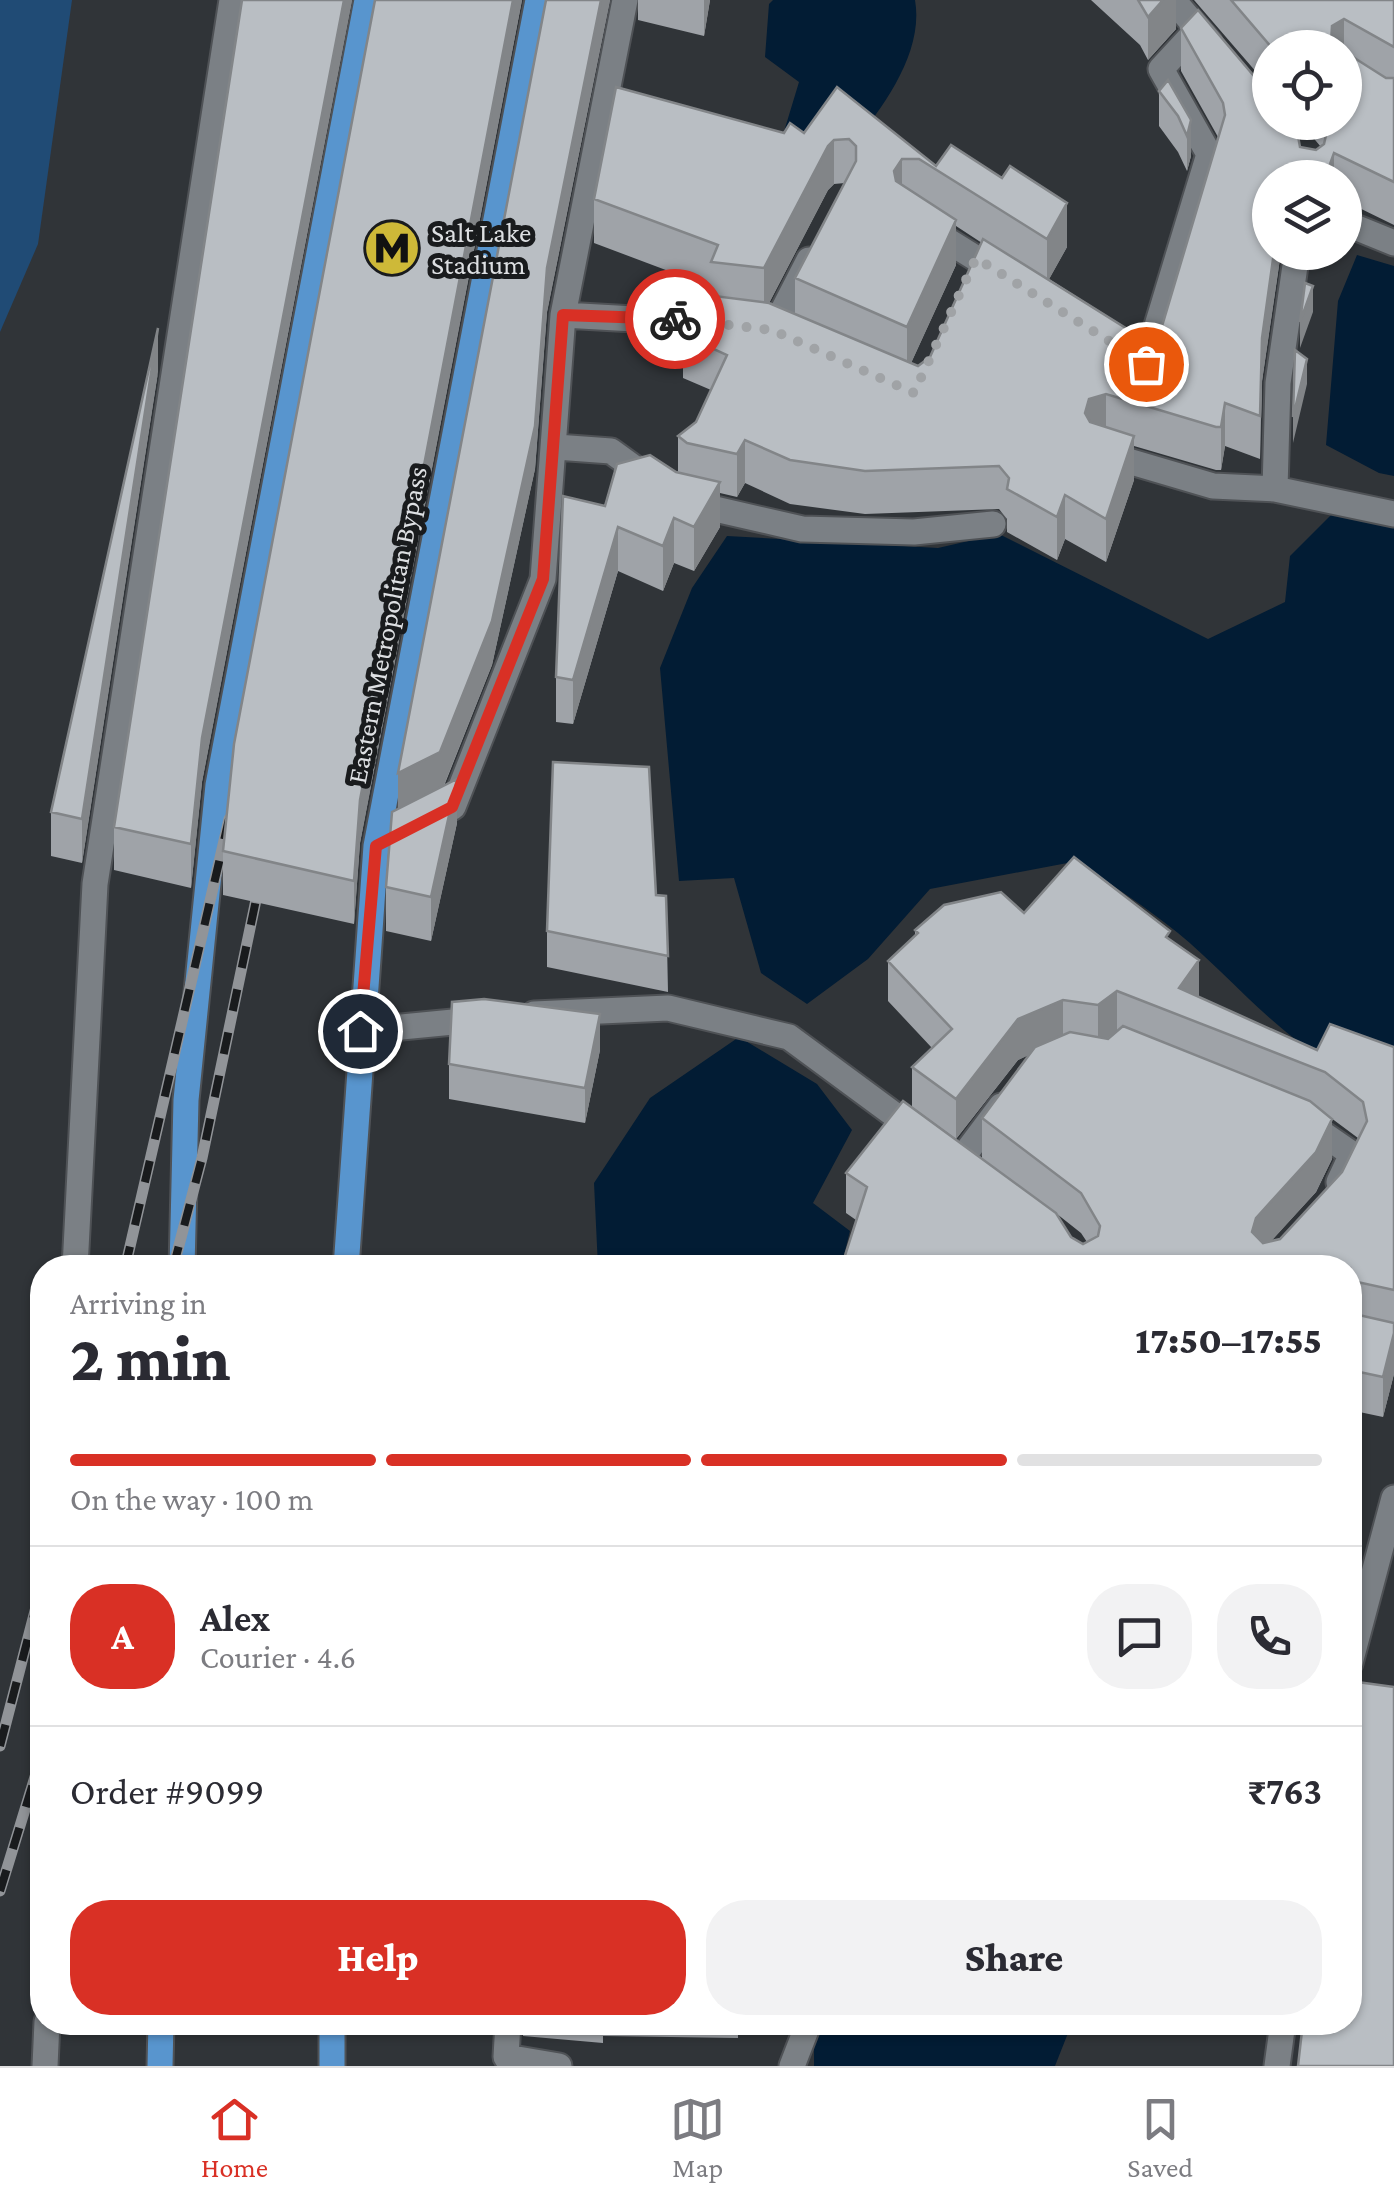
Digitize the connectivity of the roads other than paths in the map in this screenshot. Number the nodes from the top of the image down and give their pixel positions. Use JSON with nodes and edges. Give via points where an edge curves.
{"nodes":[{"id":1,"x":232,"y":0,"type":"edge"},
{"id":2,"x":367,"y":0,"type":"edge"},
{"id":3,"x":538,"y":0,"type":"edge"},
{"id":4,"x":625,"y":0,"type":"edge"},
{"id":5,"x":1174,"y":0,"type":"edge"},
{"id":6,"x":1198,"y":29,"type":"junction"},
{"id":7,"x":1222,"y":57,"type":"edge"},
{"id":8,"x":910,"y":217,"type":"edge"},
{"id":9,"x":1362,"y":230,"type":"edge"},
{"id":10,"x":825,"y":231,"type":"edge"},
{"id":11,"x":1394,"y":243,"type":"edge"},
{"id":12,"x":1294,"y":270,"type":"edge"},
{"id":13,"x":1027,"y":290,"type":"edge"},
{"id":14,"x":563,"y":315,"type":"junction"},
{"id":15,"x":1129,"y":354,"type":"edge"},
{"id":16,"x":556,"y":447,"type":"junction"},
{"id":17,"x":1101,"y":454,"type":"edge"},
{"id":18,"x":1275,"y":489,"type":"junction"},
{"id":19,"x":1394,"y":514,"type":"edge"},
{"id":20,"x":993,"y":524,"type":"dead end"},
{"id":21,"x":376,"y":846,"type":"junction"},
{"id":22,"x":360,"y":1031,"type":"junction"},
{"id":23,"x":1014,"y":1089,"type":"edge"},
{"id":24,"x":1283,"y":1112,"type":"edge"},
{"id":25,"x":1330,"y":1201,"type":"edge"},
{"id":26,"x":76,"y":1255,"type":"edge"},
{"id":27,"x":182,"y":1255,"type":"edge"},
{"id":28,"x":347,"y":1255,"type":"edge"},
{"id":29,"x":1394,"y":1498,"type":"edge"},
{"id":30,"x":1362,"y":1618,"type":"edge"},
{"id":31,"x":46,"y":2035,"type":"edge"},
{"id":32,"x":161,"y":2035,"type":"edge"},
{"id":33,"x":332,"y":2035,"type":"edge"},
{"id":34,"x":507,"y":2035,"type":"edge"},
{"id":35,"x":804,"y":2035,"type":"edge"},
{"id":36,"x":1281,"y":2035,"type":"edge"},
{"id":37,"x":45,"y":2066,"type":"edge"},
{"id":38,"x":160,"y":2066,"type":"edge"},
{"id":39,"x":332,"y":2066,"type":"edge"},
{"id":40,"x":559,"y":2066,"type":"edge"},
{"id":41,"x":792,"y":2066,"type":"edge"},
{"id":42,"x":1277,"y":2066,"type":"edge"}],
"edges":[{"from":1,"to":26,"type":"street","via":[[95,884]]},
{"from":2,"to":27,"type":"main road","via":[[218,785],[186,1100]]},
{"from":3,"to":21,"type":"main road","name":"Eastern Metropolitan Bypass"},
{"from":4,"to":14,"type":"street"},
{"from":5,"to":6,"type":"street"},
{"from":6,"to":7,"type":"street"},
{"from":6,"to":15,"type":"street","via":[[1161,69],[1209,154],[1146,364]]},
{"from":8,"to":13,"type":"street","via":[[972,267]]},
{"from":9,"to":11,"type":"street"},
{"from":10,"to":14,"type":"street","via":[[781,334],[682,319]]},
{"from":12,"to":18,"type":"street","via":[[1278,384]]},
{"from":14,"to":16,"type":"street"},
{"from":16,"to":20,"type":"street","via":[[611,451],[680,501],[802,529],[914,532]]},
{"from":16,"to":21,"type":"street","via":[[543,579],[452,807]]},
{"from":17,"to":18,"type":"street","via":[[1212,486]]},
{"from":18,"to":19,"type":"street"},
{"from":21,"to":22,"type":"main road","name":"Eastern Metropolitan Bypass"},
{"from":22,"to":23,"type":"street","via":[[567,1010],[668,1008],[789,1038],[967,1168]]},
{"from":22,"to":28,"type":"main road","name":"Eastern Metropolitan Bypass"},
{"from":24,"to":25,"type":"street","via":[[1318,1127],[1352,1154]]},
{"from":29,"to":30,"type":"street"},
{"from":31,"to":37,"type":"street"},
{"from":32,"to":38,"type":"main road"},
{"from":33,"to":39,"type":"main road"},
{"from":34,"to":40,"type":"street","via":[[506,2058]]},
{"from":35,"to":41,"type":"street"},
{"from":36,"to":42,"type":"street"}]}
